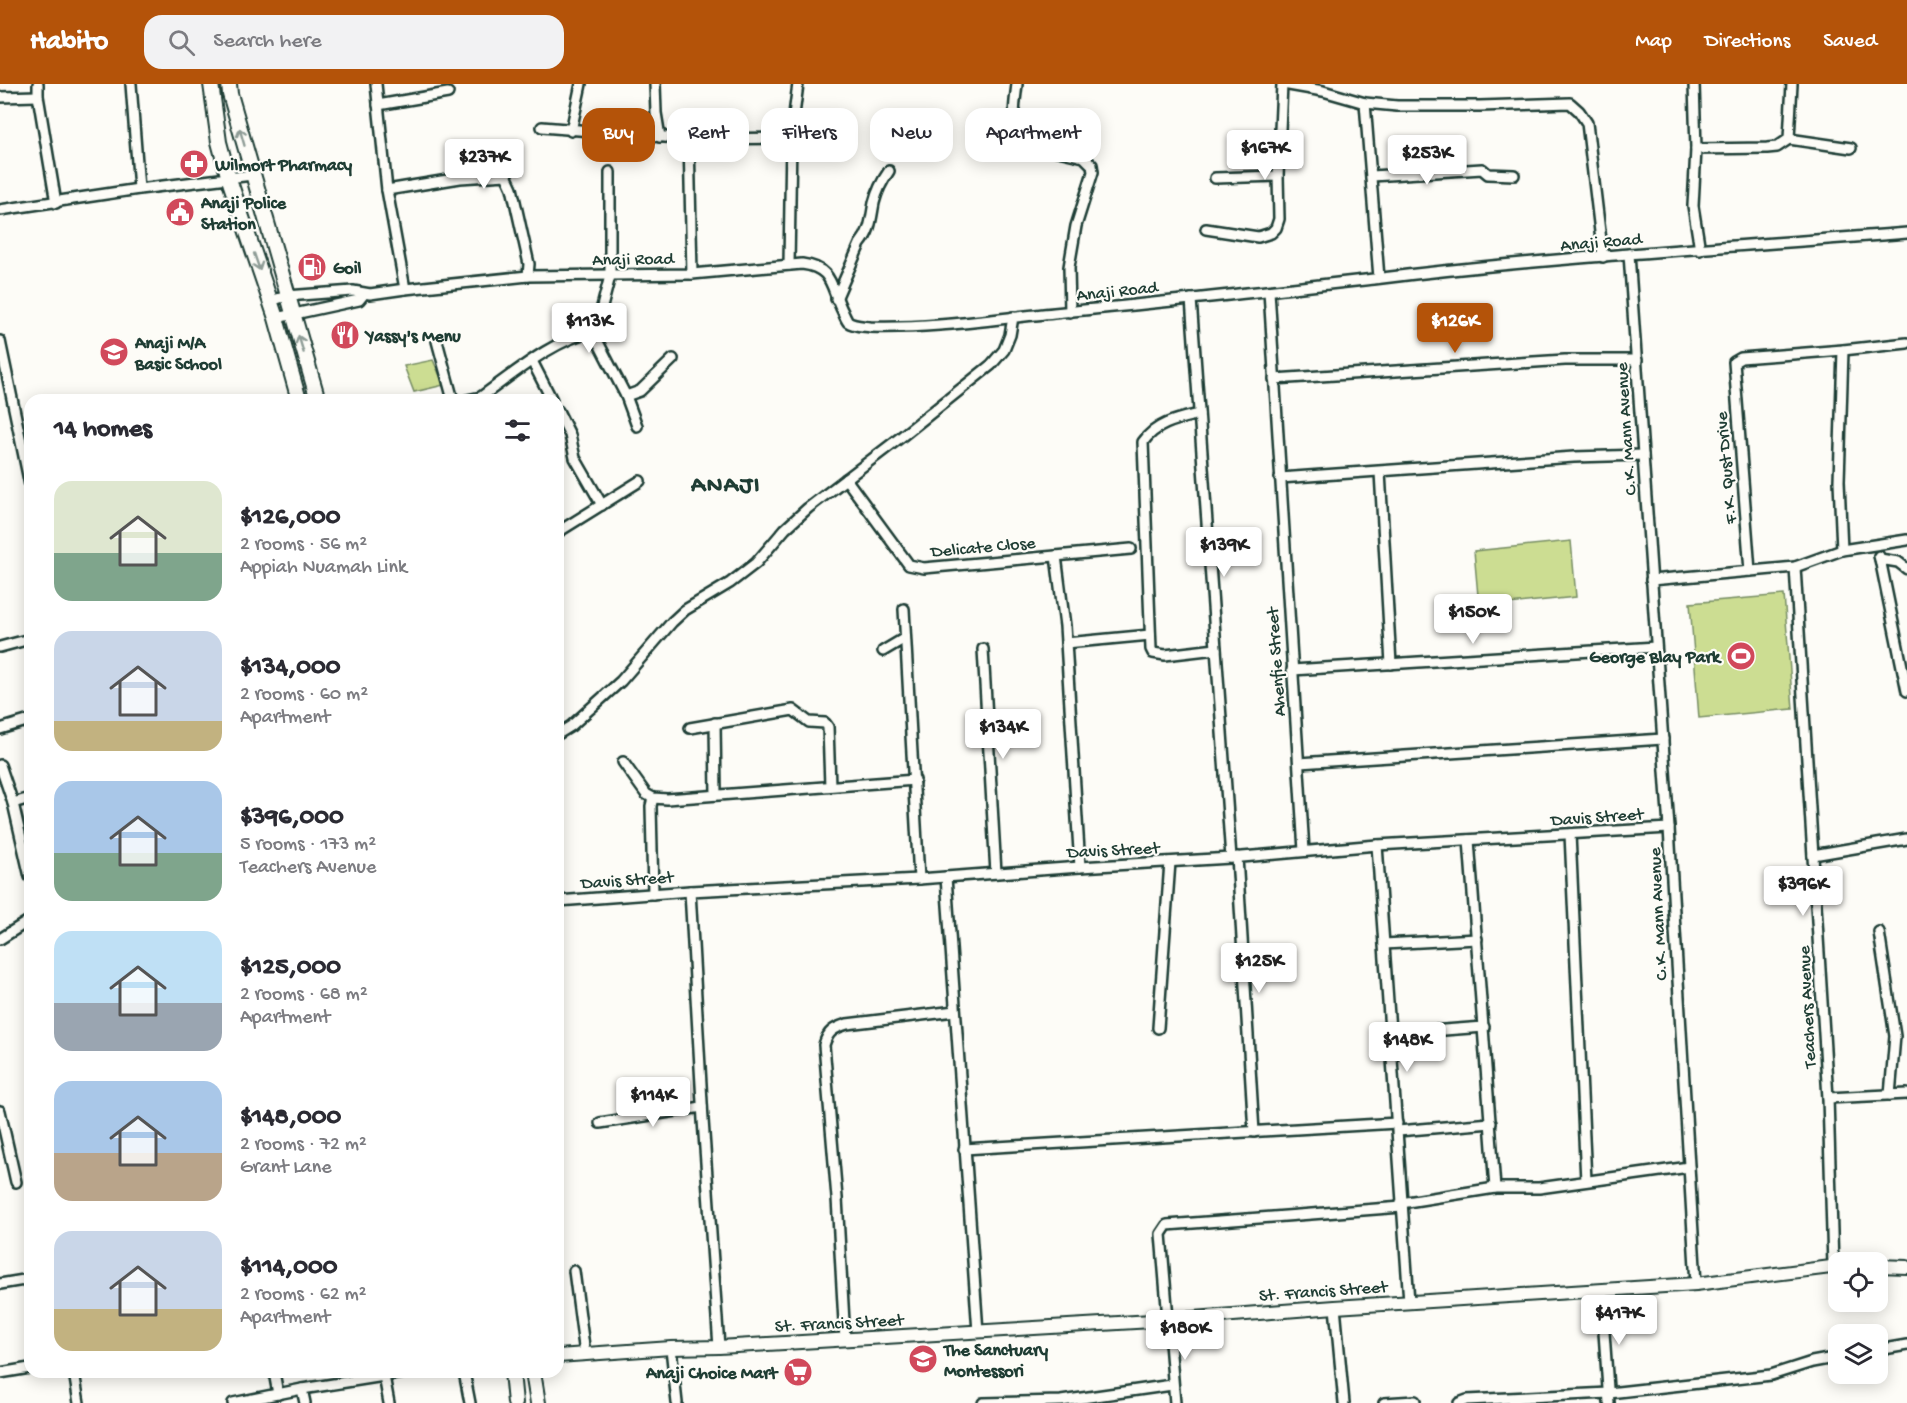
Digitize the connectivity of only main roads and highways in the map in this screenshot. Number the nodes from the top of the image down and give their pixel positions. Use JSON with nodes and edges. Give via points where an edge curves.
{"nodes":[{"id":1,"x":211,"y":84,"type":"edge"},
{"id":2,"x":230,"y":84,"type":"edge"},
{"id":3,"x":297,"y":394,"type":"edge"},
{"id":4,"x":316,"y":394,"type":"edge"},
{"id":5,"x":513,"y":1378,"type":"edge"},
{"id":6,"x":534,"y":1378,"type":"edge"},
{"id":7,"x":515,"y":1403,"type":"edge"},
{"id":8,"x":538,"y":1403,"type":"edge"}],
"edges":[{"from":1,"to":3,"type":"main road","one_way":true,"via":[[229,179]]},
{"from":4,"to":2,"type":"main road","one_way":true,"via":[[252,175]]},
{"from":5,"to":7,"type":"main road"},
{"from":6,"to":8,"type":"main road"}]}
